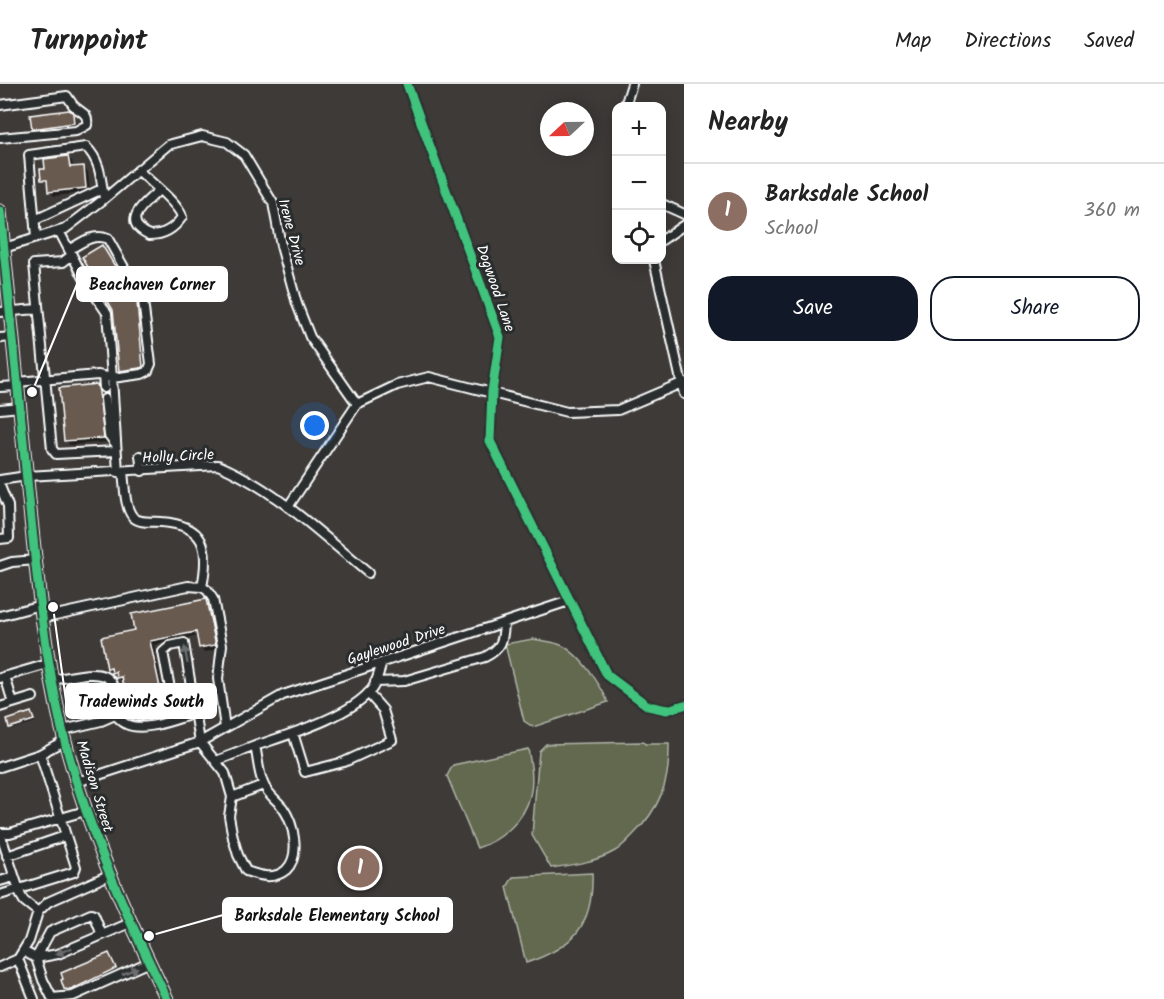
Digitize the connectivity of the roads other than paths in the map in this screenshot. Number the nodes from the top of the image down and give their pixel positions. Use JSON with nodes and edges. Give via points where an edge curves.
{"nodes":[{"id":1,"x":407,"y":84,"type":"edge"},
{"id":2,"x":632,"y":84,"type":"edge"},
{"id":3,"x":626,"y":102,"type":"edge"},
{"id":4,"x":0,"y":105,"type":"edge"},
{"id":5,"x":0,"y":138,"type":"edge"},
{"id":6,"x":138,"y":170,"type":"junction"},
{"id":7,"x":102,"y":189,"type":"junction"},
{"id":8,"x":159,"y":190,"type":"junction"},
{"id":9,"x":104,"y":199,"type":"junction"},
{"id":10,"x":666,"y":206,"type":"edge"},
{"id":11,"x":0,"y":213,"type":"edge"},
{"id":12,"x":684,"y":214,"type":"edge"},
{"id":13,"x":35,"y":220,"type":"junction"},
{"id":14,"x":684,"y":225,"type":"edge"},
{"id":15,"x":59,"y":231,"type":"junction"},
{"id":16,"x":36,"y":237,"type":"junction"},
{"id":17,"x":666,"y":237,"type":"edge"},
{"id":18,"x":4,"y":248,"type":"junction"},
{"id":19,"x":70,"y":253,"type":"junction"},
{"id":20,"x":655,"y":264,"type":"edge"},
{"id":21,"x":3,"y":265,"type":"edge"},
{"id":22,"x":4,"y":288,"type":"edge"},
{"id":23,"x":38,"y":309,"type":"junction"},
{"id":24,"x":5,"y":312,"type":"edge"},
{"id":25,"x":13,"y":337,"type":"junction"},
{"id":26,"x":0,"y":338,"type":"edge"},
{"id":27,"x":104,"y":376,"type":"junction"},
{"id":28,"x":112,"y":378,"type":"junction"},
{"id":29,"x":46,"y":381,"type":"junction"},
{"id":30,"x":682,"y":382,"type":"edge"},
{"id":31,"x":18,"y":384,"type":"junction"},
{"id":32,"x":0,"y":387,"type":"edge"},
{"id":33,"x":104,"y":388,"type":"dead end"},
{"id":34,"x":492,"y":392,"type":"junction"},
{"id":35,"x":684,"y":394,"type":"edge"},
{"id":36,"x":105,"y":399,"type":"dead end"},
{"id":37,"x":357,"y":404,"type":"junction"},
{"id":38,"x":20,"y":407,"type":"junction"},
{"id":39,"x":0,"y":408,"type":"edge"},
{"id":40,"x":116,"y":447,"type":"junction"},
{"id":41,"x":140,"y":456,"type":"dead end"},
{"id":42,"x":142,"y":471,"type":"junction"},
{"id":43,"x":121,"y":472,"type":"junction"},
{"id":44,"x":27,"y":476,"type":"junction"},
{"id":45,"x":0,"y":480,"type":"edge"},
{"id":46,"x":0,"y":486,"type":"edge"},
{"id":47,"x":288,"y":507,"type":"junction"},
{"id":48,"x":0,"y":539,"type":"edge"},
{"id":49,"x":36,"y":560,"type":"junction"},
{"id":50,"x":0,"y":566,"type":"edge"},
{"id":51,"x":368,"y":573,"type":"dead end"},
{"id":52,"x":202,"y":587,"type":"junction"},
{"id":53,"x":569,"y":601,"type":"junction"},
{"id":54,"x":40,"y":605,"type":"junction"},
{"id":55,"x":0,"y":616,"type":"edge"},
{"id":56,"x":42,"y":618,"type":"junction"},
{"id":57,"x":504,"y":623,"type":"junction"},
{"id":58,"x":382,"y":663,"type":"junction"},
{"id":59,"x":48,"y":664,"type":"junction"},
{"id":60,"x":3,"y":677,"type":"edge"},
{"id":61,"x":52,"y":680,"type":"junction"},
{"id":62,"x":375,"y":682,"type":"junction"},
{"id":63,"x":368,"y":693,"type":"junction"},
{"id":64,"x":33,"y":697,"type":"dead end"},
{"id":65,"x":13,"y":704,"type":"junction"},
{"id":66,"x":684,"y":705,"type":"edge"},
{"id":67,"x":0,"y":708,"type":"edge"},
{"id":68,"x":196,"y":713,"type":"junction"},
{"id":69,"x":115,"y":715,"type":"junction"},
{"id":70,"x":176,"y":719,"type":"junction"},
{"id":71,"x":225,"y":728,"type":"junction"},
{"id":72,"x":293,"y":733,"type":"junction"},
{"id":73,"x":64,"y":735,"type":"junction"},
{"id":74,"x":200,"y":742,"type":"junction"},
{"id":75,"x":255,"y":746,"type":"junction"},
{"id":76,"x":40,"y":754,"type":"junction"},
{"id":77,"x":216,"y":761,"type":"junction"},
{"id":78,"x":0,"y":766,"type":"edge"},
{"id":79,"x":77,"y":782,"type":"junction"},
{"id":80,"x":263,"y":785,"type":"junction"},
{"id":81,"x":232,"y":797,"type":"junction"},
{"id":82,"x":85,"y":811,"type":"junction"},
{"id":83,"x":59,"y":819,"type":"junction"},
{"id":84,"x":65,"y":836,"type":"junction"},
{"id":85,"x":4,"y":853,"type":"edge"},
{"id":86,"x":109,"y":875,"type":"junction"},
{"id":87,"x":14,"y":877,"type":"junction"},
{"id":88,"x":0,"y":881,"type":"edge"},
{"id":89,"x":18,"y":889,"type":"junction"},
{"id":90,"x":0,"y":895,"type":"edge"},
{"id":91,"x":38,"y":912,"type":"junction"},
{"id":92,"x":130,"y":923,"type":"junction"},
{"id":93,"x":102,"y":935,"type":"junction"},
{"id":94,"x":21,"y":955,"type":"junction"},
{"id":95,"x":37,"y":961,"type":"junction"},
{"id":96,"x":149,"y":962,"type":"junction"},
{"id":97,"x":0,"y":967,"type":"edge"},
{"id":98,"x":34,"y":999,"type":"edge"},
{"id":99,"x":167,"y":999,"type":"edge"}],
"edges":[{"from":1,"to":34,"type":"street","name":"Dogwood Lane","via":[[500,337]]},
{"from":2,"to":3,"type":"street"},
{"from":4,"to":5,"type":"street","via":[[67,96],[88,119],[87,125],[76,131]]},
{"from":6,"to":8,"type":"street"},
{"from":6,"to":9,"type":"street","name":"Irene Drive"},
{"from":6,"to":37,"type":"street","name":"Irene Drive","via":[[168,145],[202,136],[227,142],[244,154],[273,203],[297,304],[310,338]]},
{"from":7,"to":9,"type":"street"},
{"from":7,"to":13,"type":"street"},
{"from":7,"to":13,"type":"street","via":[[98,162],[86,147],[29,155]]},
{"from":8,"to":8,"type":"street","via":[[182,217],[166,233],[150,235],[138,227],[135,216]]},
{"from":9,"to":15,"type":"street","name":"Irene Drive"},
{"from":10,"to":12,"type":"street"},
{"from":11,"to":18,"type":"main road","name":"Madison Street"},
{"from":13,"to":16,"type":"street"},
{"from":14,"to":17,"type":"street"},
{"from":15,"to":16,"type":"street","name":"Irene Drive"},
{"from":15,"to":19,"type":"street"},
{"from":16,"to":18,"type":"street","name":"Irene Drive"},
{"from":18,"to":21,"type":"main road","name":"Madison Street"},
{"from":19,"to":23,"type":"street","via":[[63,261],[34,264]]},
{"from":19,"to":28,"type":"street","via":[[107,313]]},
{"from":19,"to":28,"type":"street","via":[[88,239],[99,235],[108,239],[143,301],[151,364],[142,374]]},
{"from":20,"to":30,"type":"street"},
{"from":21,"to":22,"type":"main road","name":"Madison Street"},
{"from":22,"to":24,"type":"main road","name":"Madison Street"},
{"from":23,"to":24,"type":"street"},
{"from":23,"to":29,"type":"street"},
{"from":24,"to":25,"type":"main road","name":"Madison Street"},
{"from":25,"to":26,"type":"street"},
{"from":25,"to":31,"type":"main road","name":"Madison Street"},
{"from":27,"to":28,"type":"street"},
{"from":27,"to":29,"type":"street"},
{"from":27,"to":33,"type":"street"},
{"from":28,"to":40,"type":"street"},
{"from":29,"to":31,"type":"street"},
{"from":29,"to":40,"type":"street","via":[[52,449],[56,454]]},
{"from":30,"to":34,"type":"street","via":[[618,410],[567,412]]},
{"from":30,"to":35,"type":"street"},
{"from":31,"to":32,"type":"street"},
{"from":31,"to":38,"type":"main road","name":"Madison Street"},
{"from":34,"to":37,"type":"street","via":[[429,377],[397,385]]},
{"from":34,"to":53,"type":"street","name":"Dogwood Lane","via":[[490,441]]},
{"from":36,"to":40,"type":"street","via":[[109,435]]},
{"from":37,"to":47,"type":"street"},
{"from":38,"to":39,"type":"street"},
{"from":38,"to":44,"type":"main road","name":"Madison Street"},
{"from":40,"to":43,"type":"street"},
{"from":41,"to":42,"type":"street"},
{"from":42,"to":43,"type":"street","name":"Holly Circle"},
{"from":42,"to":47,"type":"street","name":"Holly Circle","via":[[218,465],[243,476]]},
{"from":43,"to":44,"type":"street","name":"Holly Circle"},
{"from":43,"to":52,"type":"street","via":[[133,517],[144,522],[181,525],[198,534],[205,573]]},
{"from":44,"to":45,"type":"street","name":"Holly Circle"},
{"from":44,"to":49,"type":"main road","name":"Madison Street"},
{"from":46,"to":48,"type":"street","via":[[8,506],[9,538]]},
{"from":47,"to":51,"type":"street","name":"Holly Circle"},
{"from":49,"to":50,"type":"street"},
{"from":49,"to":54,"type":"main road","name":"Madison Street"},
{"from":52,"to":56,"type":"street","via":[[177,588]]},
{"from":52,"to":71,"type":"street","via":[[213,599],[222,645],[218,679]]},
{"from":53,"to":57,"type":"street","name":"Gaylewood Drive"},
{"from":53,"to":66,"type":"street","via":[[607,675],[648,706],[667,710]]},
{"from":54,"to":55,"type":"street"},
{"from":54,"to":56,"type":"main road","name":"Madison Street"},
{"from":56,"to":59,"type":"main road","name":"Madison Street"},
{"from":57,"to":58,"type":"street","name":"Gaylewood Drive"},
{"from":57,"to":62,"type":"street","via":[[503,640],[490,654],[404,681]]},
{"from":58,"to":62,"type":"street"},
{"from":58,"to":71,"type":"street","name":"Gaylewood Drive","via":[[283,696]]},
{"from":59,"to":60,"type":"street"},
{"from":59,"to":61,"type":"main road","name":"Madison Street"},
{"from":60,"to":65,"type":"street"},
{"from":61,"to":69,"type":"street","via":[[106,675],[114,685]]},
{"from":61,"to":73,"type":"main road","name":"Madison Street"},
{"from":62,"to":63,"type":"street"},
{"from":63,"to":72,"type":"street","via":[[354,706]]},
{"from":63,"to":72,"type":"street","via":[[383,710],[392,740],[344,762],[305,772]]},
{"from":64,"to":65,"type":"street"},
{"from":65,"to":67,"type":"street"},
{"from":68,"to":70,"type":"street"},
{"from":68,"to":70,"type":"street","one_way":true,"via":[[184,643],[170,646],[163,652]]},
{"from":68,"to":74,"type":"street"},
{"from":69,"to":70,"type":"street","via":[[134,726]]},
{"from":69,"to":73,"type":"street"},
{"from":71,"to":74,"type":"street","name":"Gaylewood Drive"},
{"from":72,"to":75,"type":"street"},
{"from":73,"to":76,"type":"street"},
{"from":73,"to":79,"type":"main road","name":"Madison Street"},
{"from":74,"to":77,"type":"street"},
{"from":74,"to":79,"type":"street","name":"Gaylewood Drive"},
{"from":75,"to":77,"type":"street"},
{"from":75,"to":80,"type":"street"},
{"from":76,"to":78,"type":"street"},
{"from":76,"to":83,"type":"street"},
{"from":77,"to":81,"type":"street","via":[[225,773]]},
{"from":79,"to":82,"type":"main road","name":"Madison Street"},
{"from":80,"to":81,"type":"street"},
{"from":80,"to":81,"type":"street","via":[[284,810],[295,850],[291,865],[279,876],[262,877],[246,871],[229,816]]},
{"from":82,"to":83,"type":"street"},
{"from":82,"to":86,"type":"main road","name":"Madison Street"},
{"from":83,"to":84,"type":"street"},
{"from":83,"to":85,"type":"street","via":[[0,833]]},
{"from":84,"to":85,"type":"street"},
{"from":84,"to":89,"type":"street","via":[[76,867],[74,872]]},
{"from":85,"to":87,"type":"street"},
{"from":86,"to":91,"type":"street","via":[[48,902]]},
{"from":86,"to":92,"type":"main road","name":"Madison Street"},
{"from":87,"to":88,"type":"street"},
{"from":87,"to":89,"type":"street"},
{"from":89,"to":90,"type":"street"},
{"from":89,"to":91,"type":"street","via":[[24,902]]},
{"from":91,"to":94,"type":"street"},
{"from":92,"to":93,"type":"street"},
{"from":92,"to":96,"type":"main road","name":"Madison Street"},
{"from":93,"to":95,"type":"street","one_way":true},
{"from":93,"to":95,"type":"street","via":[[92,914],[50,932]]},
{"from":94,"to":95,"type":"street"},
{"from":94,"to":97,"type":"street"},
{"from":94,"to":98,"type":"street"},
{"from":95,"to":96,"type":"street","one_way":true,"via":[[52,998],[73,996]]},
{"from":96,"to":99,"type":"main road","name":"Madison Street"}]}
